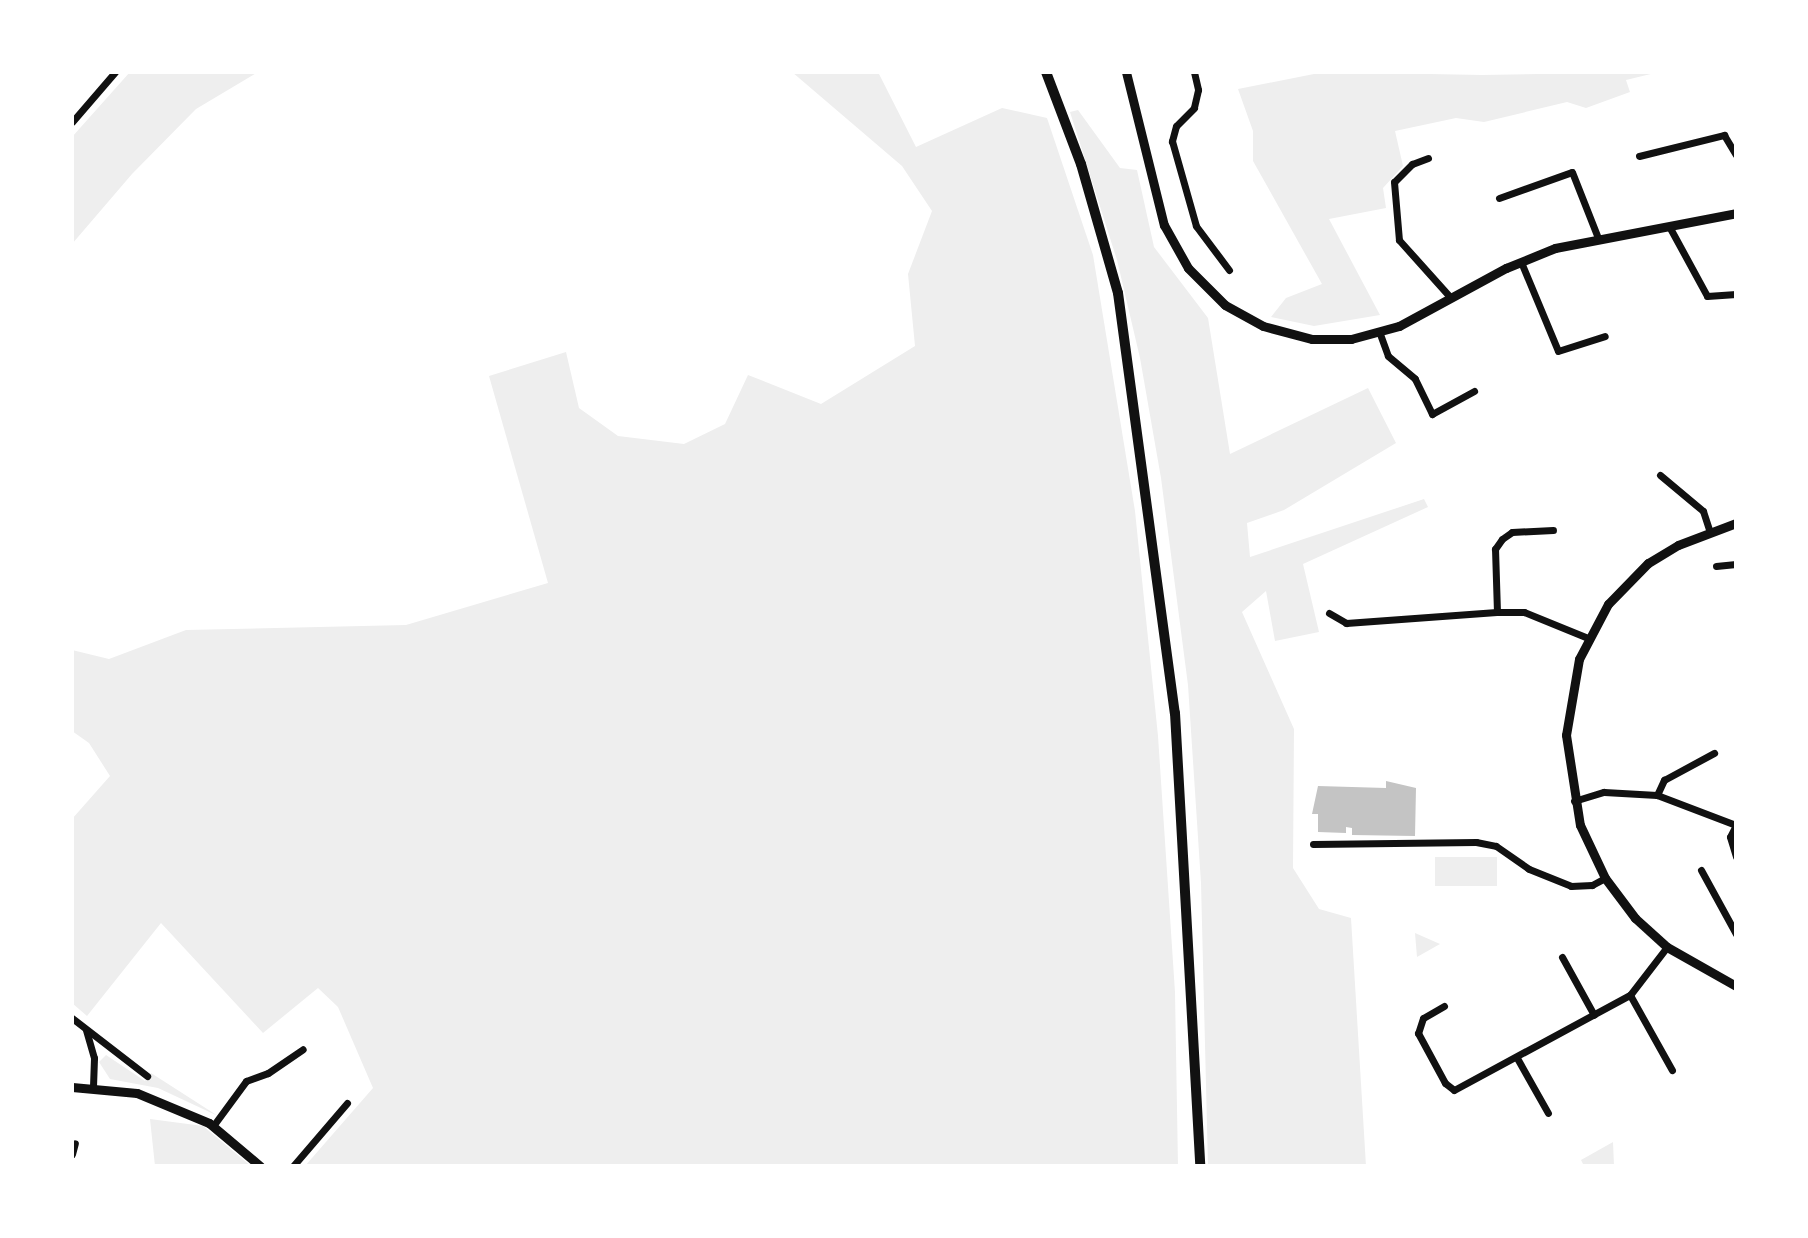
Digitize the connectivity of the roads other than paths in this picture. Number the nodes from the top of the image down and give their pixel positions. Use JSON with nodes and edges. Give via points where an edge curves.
{"nodes":[{"id":1,"x":114,"y":72,"type":"edge"},
{"id":2,"x":1126,"y":72,"type":"edge"},
{"id":3,"x":1194,"y":72,"type":"edge"},
{"id":4,"x":1046,"y":75,"type":"edge"},
{"id":5,"x":72,"y":122,"type":"edge"},
{"id":6,"x":1736,"y":155,"type":"edge"},
{"id":7,"x":1639,"y":156,"type":"dead end"},
{"id":8,"x":1429,"y":158,"type":"dead end"},
{"id":9,"x":1499,"y":198,"type":"dead end"},
{"id":10,"x":1736,"y":213,"type":"edge"},
{"id":11,"x":1670,"y":228,"type":"junction"},
{"id":12,"x":1598,"y":239,"type":"junction"},
{"id":13,"x":1521,"y":261,"type":"junction"},
{"id":14,"x":1229,"y":270,"type":"dead end"},
{"id":15,"x":1736,"y":294,"type":"edge"},
{"id":16,"x":1451,"y":298,"type":"junction"},
{"id":17,"x":1380,"y":334,"type":"junction"},
{"id":18,"x":1605,"y":336,"type":"dead end"},
{"id":19,"x":1474,"y":391,"type":"dead end"},
{"id":20,"x":1660,"y":475,"type":"dead end"},
{"id":21,"x":1736,"y":523,"type":"edge"},
{"id":22,"x":1553,"y":530,"type":"dead end"},
{"id":23,"x":1710,"y":532,"type":"junction"},
{"id":24,"x":1736,"y":564,"type":"edge"},
{"id":25,"x":1716,"y":566,"type":"dead end"},
{"id":26,"x":1497,"y":612,"type":"junction"},
{"id":27,"x":1329,"y":613,"type":"dead end"},
{"id":28,"x":1588,"y":638,"type":"junction"},
{"id":29,"x":1714,"y":753,"type":"dead end"},
{"id":30,"x":1657,"y":795,"type":"junction"},
{"id":31,"x":1574,"y":801,"type":"junction"},
{"id":32,"x":1736,"y":825,"type":"edge"},
{"id":33,"x":1313,"y":844,"type":"dead end"},
{"id":34,"x":1736,"y":857,"type":"edge"},
{"id":35,"x":1701,"y":870,"type":"dead end"},
{"id":36,"x":1605,"y":878,"type":"junction"},
{"id":37,"x":1736,"y":934,"type":"edge"},
{"id":38,"x":1667,"y":947,"type":"junction"},
{"id":39,"x":1562,"y":957,"type":"dead end"},
{"id":40,"x":1736,"y":986,"type":"edge"},
{"id":41,"x":1630,"y":995,"type":"junction"},
{"id":42,"x":1444,"y":1006,"type":"dead end"},
{"id":43,"x":1594,"y":1015,"type":"junction"},
{"id":44,"x":72,"y":1018,"type":"edge"},
{"id":45,"x":85,"y":1029,"type":"junction"},
{"id":46,"x":303,"y":1049,"type":"dead end"},
{"id":47,"x":1517,"y":1058,"type":"junction"},
{"id":48,"x":1672,"y":1070,"type":"dead end"},
{"id":49,"x":147,"y":1076,"type":"dead end"},
{"id":50,"x":72,"y":1087,"type":"edge"},
{"id":51,"x":93,"y":1087,"type":"junction"},
{"id":52,"x":347,"y":1103,"type":"dead end"},
{"id":53,"x":1548,"y":1113,"type":"dead end"},
{"id":54,"x":213,"y":1126,"type":"junction"},
{"id":55,"x":75,"y":1143,"type":"dead end"},
{"id":56,"x":72,"y":1154,"type":"edge"},
{"id":57,"x":260,"y":1166,"type":"edge"},
{"id":58,"x":293,"y":1166,"type":"edge"},
{"id":59,"x":1200,"y":1166,"type":"edge"}],
"edges":[{"from":1,"to":5,"type":"street"},
{"from":2,"to":17,"type":"street","via":[[1164,225],[1188,268],[1225,305],[1263,326],[1312,339]]},
{"from":3,"to":14,"type":"street","via":[[1198,90],[1194,108],[1176,126],[1172,141],[1196,226]]},
{"from":4,"to":59,"type":"main road","via":[[1081,164],[1118,293],[1175,713]]},
{"from":6,"to":7,"type":"street","via":[[1724,135]]},
{"from":8,"to":16,"type":"street","via":[[1412,164],[1394,182],[1399,240]]},
{"from":9,"to":12,"type":"street","via":[[1572,172]]},
{"from":10,"to":11,"type":"street"},
{"from":11,"to":12,"type":"street"},
{"from":11,"to":15,"type":"street","via":[[1707,296]]},
{"from":12,"to":13,"type":"street"},
{"from":13,"to":16,"type":"street"},
{"from":13,"to":18,"type":"street","via":[[1558,351]]},
{"from":16,"to":17,"type":"street"},
{"from":17,"to":19,"type":"street","via":[[1388,356],[1415,379],[1432,414]]},
{"from":20,"to":23,"type":"street","via":[[1703,511]]},
{"from":21,"to":23,"type":"street"},
{"from":22,"to":26,"type":"street","via":[[1513,532],[1495,549]]},
{"from":23,"to":28,"type":"street","via":[[1648,563],[1608,604]]},
{"from":24,"to":25,"type":"street"},
{"from":26,"to":27,"type":"street","via":[[1346,623]]},
{"from":26,"to":28,"type":"street","via":[[1524,612]]},
{"from":28,"to":31,"type":"street","via":[[1571,689],[1566,735]]},
{"from":29,"to":30,"type":"street","via":[[1664,780]]},
{"from":30,"to":31,"type":"street","via":[[1604,792]]},
{"from":30,"to":32,"type":"street"},
{"from":31,"to":36,"type":"street"},
{"from":32,"to":34,"type":"street","via":[[1730,837]]},
{"from":33,"to":36,"type":"street","via":[[1476,842],[1496,846],[1530,869],[1571,886],[1592,885]]},
{"from":35,"to":37,"type":"street"},
{"from":36,"to":38,"type":"street","via":[[1635,918]]},
{"from":38,"to":40,"type":"street"},
{"from":38,"to":41,"type":"street"},
{"from":39,"to":43,"type":"street"},
{"from":41,"to":43,"type":"street"},
{"from":41,"to":48,"type":"street"},
{"from":42,"to":47,"type":"street","via":[[1423,1018],[1418,1033],[1445,1083],[1454,1090]]},
{"from":43,"to":47,"type":"street"},
{"from":44,"to":45,"type":"street"},
{"from":45,"to":49,"type":"street"},
{"from":45,"to":51,"type":"street","via":[[94,1058]]},
{"from":46,"to":54,"type":"street","via":[[268,1073],[246,1081]]},
{"from":47,"to":53,"type":"street"},
{"from":50,"to":51,"type":"street"},
{"from":51,"to":54,"type":"street","via":[[137,1093]]},
{"from":52,"to":58,"type":"street"},
{"from":54,"to":57,"type":"street"},
{"from":55,"to":56,"type":"street"}]}
